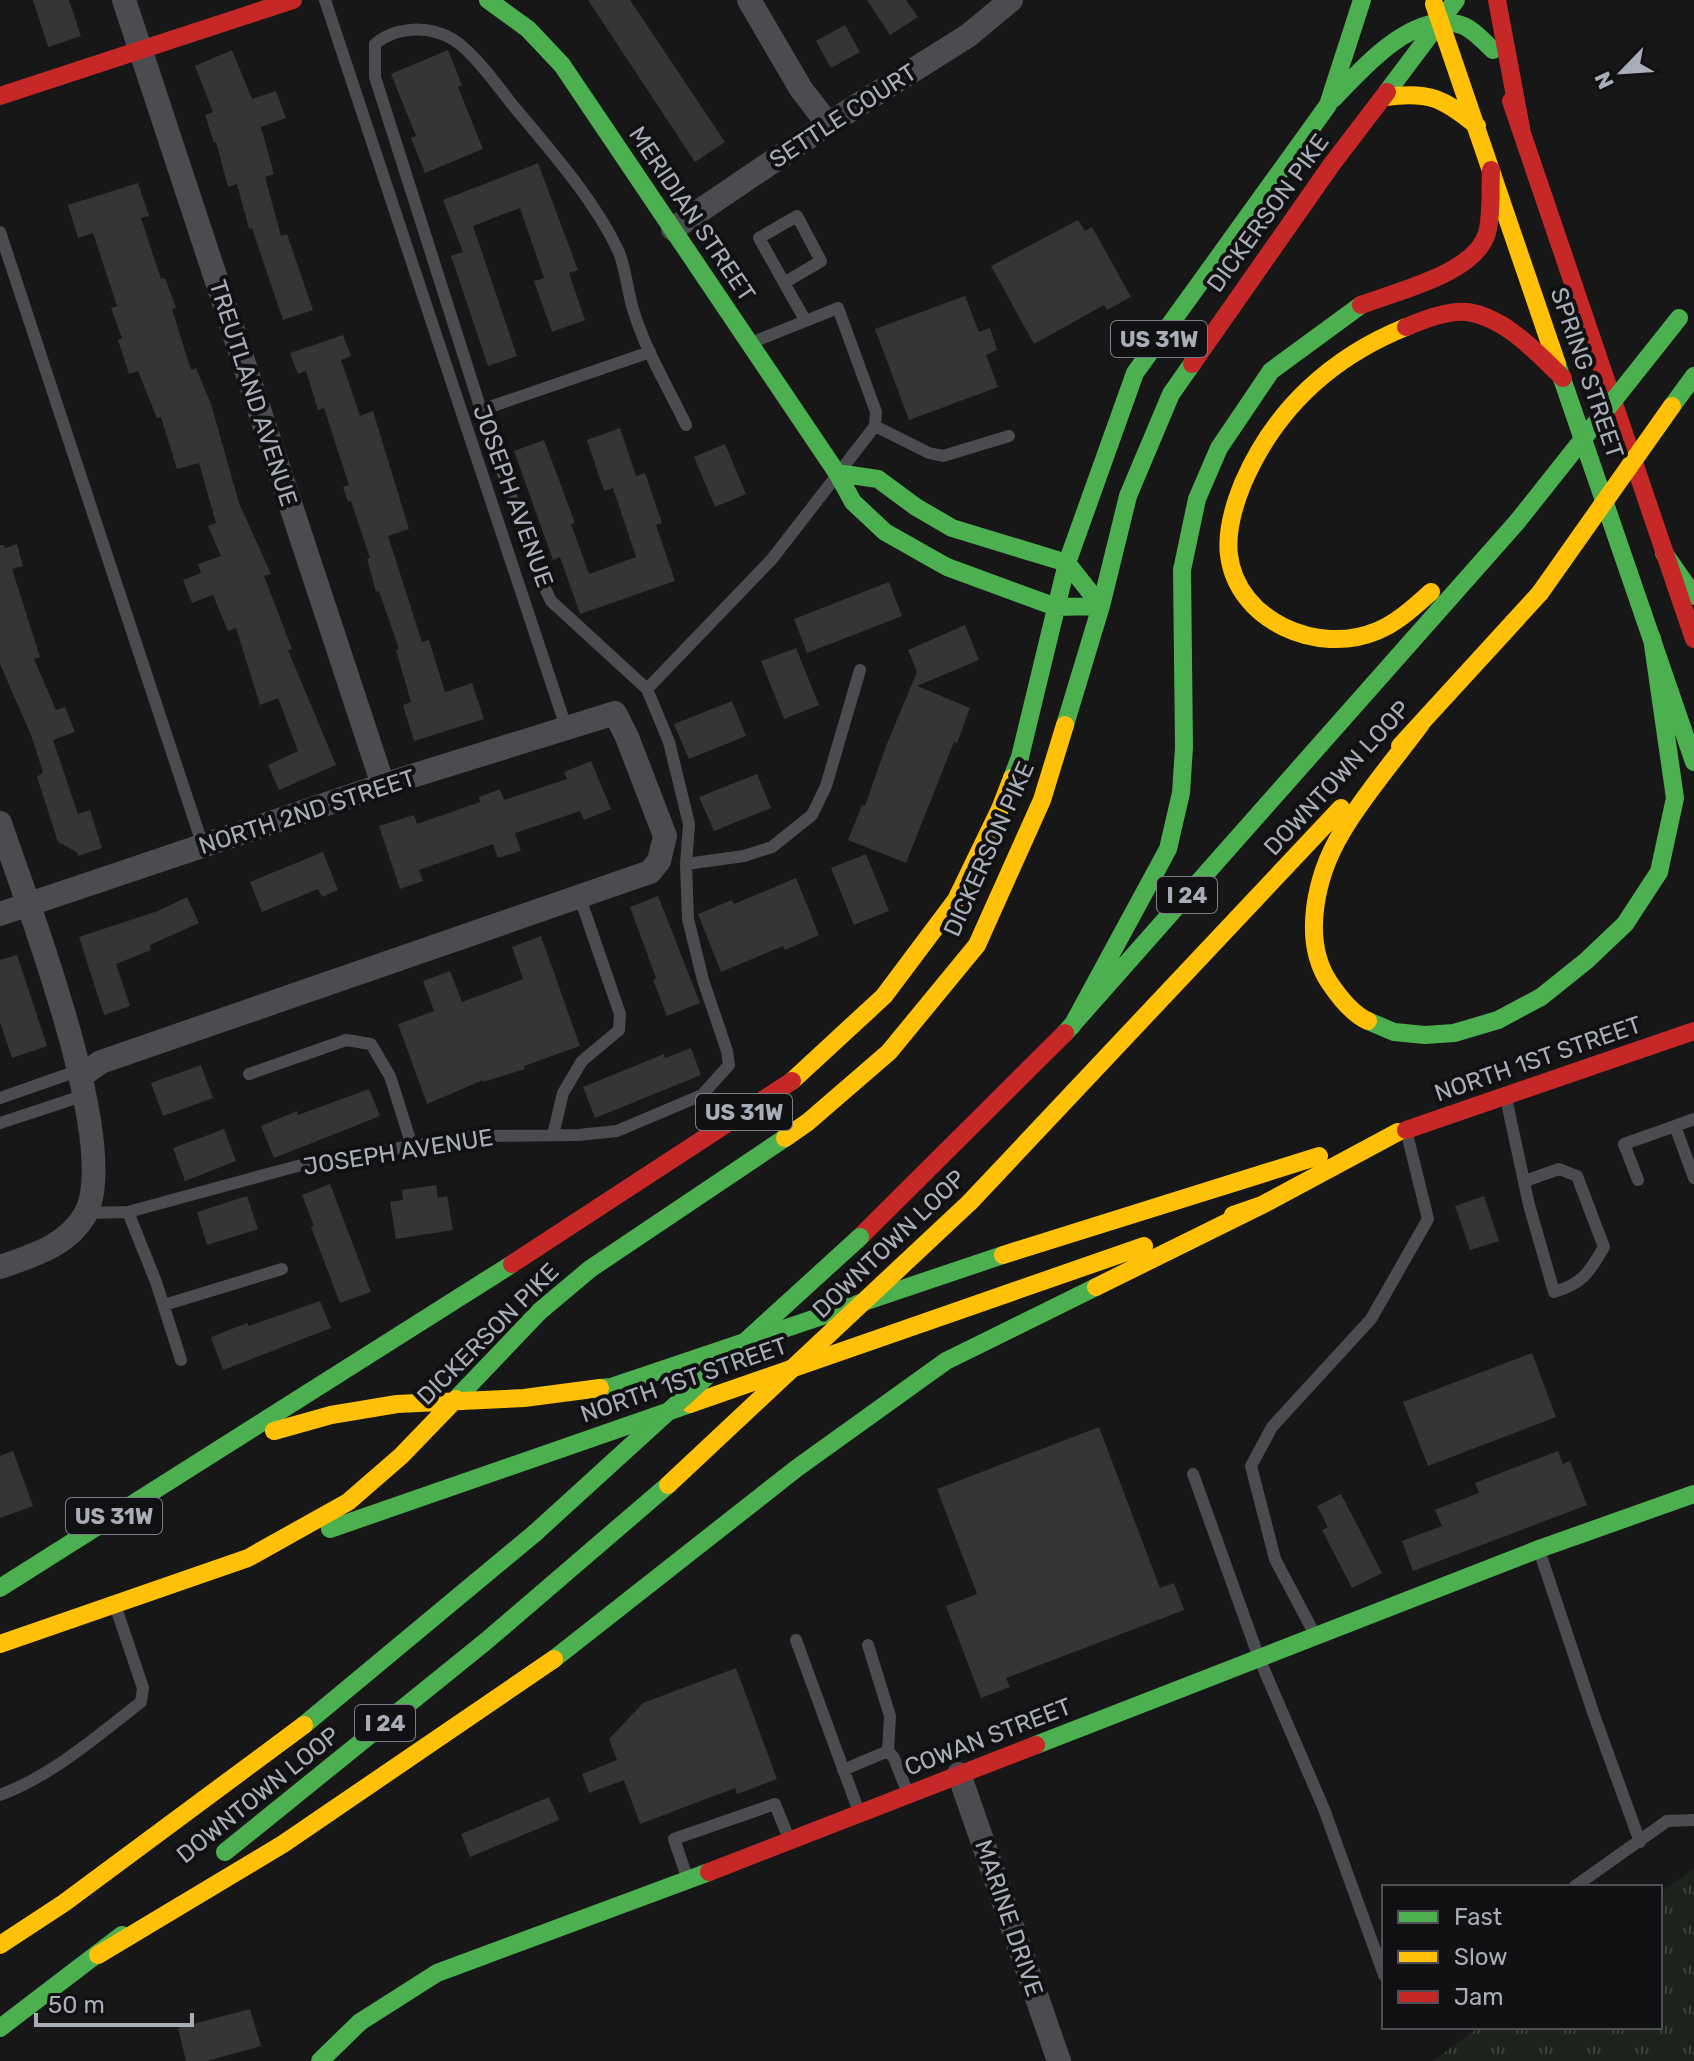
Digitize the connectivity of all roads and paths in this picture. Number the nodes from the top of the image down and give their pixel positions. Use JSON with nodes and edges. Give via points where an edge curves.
{"nodes":[{"id":1,"x":124,"y":0,"type":"edge"},
{"id":2,"x":293,"y":0,"type":"edge"},
{"id":3,"x":325,"y":0,"type":"edge"},
{"id":4,"x":488,"y":0,"type":"edge"},
{"id":5,"x":749,"y":0,"type":"edge"},
{"id":6,"x":1011,"y":0,"type":"edge"},
{"id":7,"x":1362,"y":0,"type":"edge"},
{"id":8,"x":1433,"y":0,"type":"edge"},
{"id":9,"x":1456,"y":0,"type":"edge"},
{"id":10,"x":1497,"y":0,"type":"edge"},
{"id":11,"x":1480,"y":12,"type":"dead end"},
{"id":12,"x":1441,"y":21,"type":"junction"},
{"id":13,"x":1493,"y":50,"type":"junction"},
{"id":14,"x":140,"y":51,"type":"junction"},
{"id":15,"x":0,"y":96,"type":"edge"},
{"id":16,"x":1385,"y":97,"type":"junction"},
{"id":17,"x":1328,"y":105,"type":"junction"},
{"id":18,"x":828,"y":124,"type":"junction"},
{"id":19,"x":1477,"y":126,"type":"junction"},
{"id":20,"x":1521,"y":128,"type":"junction"},
{"id":21,"x":1491,"y":170,"type":"junction"},
{"id":22,"x":673,"y":229,"type":"junction"},
{"id":23,"x":0,"y":232,"type":"edge"},
{"id":24,"x":784,"y":283,"type":"junction"},
{"id":25,"x":1683,"y":313,"type":"dead end"},
{"id":26,"x":805,"y":320,"type":"junction"},
{"id":27,"x":750,"y":343,"type":"junction"},
{"id":28,"x":650,"y":352,"type":"junction"},
{"id":29,"x":1694,"y":376,"type":"edge"},
{"id":30,"x":1563,"y":378,"type":"junction"},
{"id":31,"x":1694,"y":395,"type":"edge"},
{"id":32,"x":1672,"y":406,"type":"junction"},
{"id":33,"x":481,"y":410,"type":"junction"},
{"id":34,"x":686,"y":425,"type":"dead end"},
{"id":35,"x":875,"y":426,"type":"junction"},
{"id":36,"x":1009,"y":436,"type":"dead end"},
{"id":37,"x":837,"y":473,"type":"junction"},
{"id":38,"x":1501,"y":541,"type":"junction"},
{"id":39,"x":1664,"y":553,"type":"junction"},
{"id":40,"x":1067,"y":563,"type":"junction"},
{"id":41,"x":1694,"y":596,"type":"edge"},
{"id":42,"x":1101,"y":606,"type":"junction"},
{"id":43,"x":1056,"y":607,"type":"junction"},
{"id":44,"x":1652,"y":638,"type":"junction"},
{"id":45,"x":1694,"y":639,"type":"edge"},
{"id":46,"x":860,"y":670,"type":"dead end"},
{"id":47,"x":647,"y":689,"type":"junction"},
{"id":48,"x":1421,"y":724,"type":"junction"},
{"id":49,"x":567,"y":730,"type":"junction"},
{"id":50,"x":1694,"y":762,"type":"edge"},
{"id":51,"x":383,"y":785,"type":"junction"},
{"id":52,"x":0,"y":823,"type":"edge"},
{"id":53,"x":203,"y":846,"type":"junction"},
{"id":54,"x":686,"y":864,"type":"junction"},
{"id":55,"x":580,"y":898,"type":"junction"},
{"id":56,"x":28,"y":905,"type":"junction"},
{"id":57,"x":0,"y":914,"type":"edge"},
{"id":58,"x":1072,"y":1026,"type":"junction"},
{"id":59,"x":1694,"y":1031,"type":"edge"},
{"id":60,"x":249,"y":1074,"type":"dead end"},
{"id":61,"x":82,"y":1080,"type":"junction"},
{"id":62,"x":1506,"y":1095,"type":"junction"},
{"id":63,"x":0,"y":1098,"type":"edge"},
{"id":64,"x":1694,"y":1119,"type":"edge"},
{"id":65,"x":0,"y":1123,"type":"edge"},
{"id":66,"x":1675,"y":1126,"type":"junction"},
{"id":67,"x":1402,"y":1131,"type":"junction"},
{"id":68,"x":553,"y":1135,"type":"junction"},
{"id":69,"x":412,"y":1146,"type":"junction"},
{"id":70,"x":1694,"y":1178,"type":"edge"},
{"id":71,"x":1638,"y":1180,"type":"dead end"},
{"id":72,"x":1525,"y":1181,"type":"junction"},
{"id":73,"x":1262,"y":1205,"type":"junction"},
{"id":74,"x":128,"y":1212,"type":"junction"},
{"id":75,"x":86,"y":1213,"type":"junction"},
{"id":76,"x":0,"y":1267,"type":"edge"},
{"id":77,"x":282,"y":1269,"type":"dead end"},
{"id":78,"x":164,"y":1305,"type":"junction"},
{"id":79,"x":181,"y":1360,"type":"dead end"},
{"id":80,"x":452,"y":1402,"type":"junction"},
{"id":81,"x":229,"y":1445,"type":"junction"},
{"id":82,"x":1193,"y":1474,"type":"dead end"},
{"id":83,"x":1694,"y":1494,"type":"edge"},
{"id":84,"x":1539,"y":1549,"type":"junction"},
{"id":85,"x":248,"y":1558,"type":"junction"},
{"id":86,"x":0,"y":1588,"type":"edge"},
{"id":87,"x":114,"y":1604,"type":"junction"},
{"id":88,"x":1316,"y":1636,"type":"junction"},
{"id":89,"x":796,"y":1640,"type":"dead end"},
{"id":90,"x":0,"y":1644,"type":"edge"},
{"id":91,"x":868,"y":1645,"type":"dead end"},
{"id":92,"x":1259,"y":1658,"type":"junction"},
{"id":93,"x":888,"y":1751,"type":"junction"},
{"id":94,"x":843,"y":1770,"type":"junction"},
{"id":95,"x":959,"y":1774,"type":"junction"},
{"id":96,"x":908,"y":1793,"type":"junction"},
{"id":97,"x":0,"y":1795,"type":"edge"},
{"id":98,"x":859,"y":1812,"type":"junction"},
{"id":99,"x":1694,"y":1820,"type":"edge"},
{"id":100,"x":789,"y":1839,"type":"junction"},
{"id":101,"x":1640,"y":1842,"type":"junction"},
{"id":102,"x":688,"y":1880,"type":"junction"},
{"id":103,"x":1577,"y":1885,"type":"edge"},
{"id":104,"x":0,"y":1945,"type":"edge"},
{"id":105,"x":98,"y":1955,"type":"junction"},
{"id":106,"x":1382,"y":1969,"type":"edge"},
{"id":107,"x":0,"y":2028,"type":"edge"},
{"id":108,"x":320,"y":2061,"type":"edge"},
{"id":109,"x":1059,"y":2061,"type":"edge"}],
"edges":[{"from":1,"to":14,"type":"street","name":"TREUTLAND AVENUE"},
{"from":2,"to":14,"type":"main road"},
{"from":3,"to":49,"type":"lane"},
{"from":4,"to":22,"type":"main road","name":"MERIDIAN STREET","via":[[540,37]]},
{"from":5,"to":18,"type":"street"},
{"from":6,"to":18,"type":"street","name":"SETTLE COURT","via":[[969,35]]},
{"from":7,"to":17,"type":"main road","name":"DICKERSON PIKE","number":"US 31W"},
{"from":8,"to":12,"type":"main road","name":"SPRING STREET"},
{"from":9,"to":12,"type":"main road","name":"DICKERSON PIKE","number":"US 31W"},
{"from":10,"to":20,"type":"main road"},
{"from":11,"to":13,"type":"main road","name":"SPRING STREET"},
{"from":12,"to":13,"type":"main road","via":[[1463,25]]},
{"from":12,"to":16,"type":"main road","name":"DICKERSON PIKE","number":"US 31W"},
{"from":12,"to":17,"type":"main road","via":[[1404,35]]},
{"from":12,"to":19,"type":"main road","name":"SPRING STREET"},
{"from":13,"to":20,"type":"main road","name":"SPRING STREET"},
{"from":14,"to":15,"type":"main road"},
{"from":14,"to":51,"type":"street","name":"TREUTLAND AVENUE"},
{"from":16,"to":19,"type":"main road","via":[[1422,92],[1441,97]]},
{"from":16,"to":42,"type":"main road","name":"DICKERSON PIKE","number":"US 31W","via":[[1171,394],[1128,496]]},
{"from":17,"to":40,"type":"main road","name":"DICKERSON PIKE","number":"US 31W","via":[[1135,373]]},
{"from":18,"to":22,"type":"street","name":"SETTLE COURT"},
{"from":19,"to":21,"type":"main road","name":"SPRING STREET"},
{"from":20,"to":39,"type":"main road","name":"SPRING STREET"},
{"from":21,"to":30,"type":"main road","name":"SPRING STREET"},
{"from":21,"to":58,"type":"main road","via":[[1487,233],[1474,255],[1457,268],[1354,308],[1271,371],[1219,448],[1197,499],[1182,570],[1184,747],[1181,793],[1168,849]]},
{"from":22,"to":27,"type":"main road","name":"MERIDIAN STREET"},
{"from":23,"to":53,"type":"lane"},
{"from":24,"to":24,"type":"lane","via":[[821,261],[797,216],[759,238]]},
{"from":24,"to":26,"type":"lane"},
{"from":25,"to":38,"type":"main road","name":"DOWNTOWN LOOP","number":"I 24","bridge":true},
{"from":26,"to":27,"type":"lane"},
{"from":26,"to":35,"type":"lane","via":[[838,308],[876,412]]},
{"from":27,"to":37,"type":"main road","name":"MERIDIAN STREET"},
{"from":28,"to":33,"type":"lane"},
{"from":28,"to":33,"type":"lane","name":"JOSEPH AVENUE","via":[[619,253],[594,208],[489,75],[455,40],[431,30],[387,34],[375,44],[375,77]]},
{"from":28,"to":34,"type":"lane","name":"JOSEPH AVENUE"},
{"from":29,"to":32,"type":"main road","name":"DOWNTOWN LOOP","number":"I 24"},
{"from":30,"to":38,"type":"main road","via":[[1512,330],[1467,312],[1418,321],[1352,355],[1304,390],[1254,459],[1233,501],[1228,535],[1231,563],[1244,597],[1267,618],[1299,635],[1339,640],[1370,636],[1403,617]]},
{"from":30,"to":44,"type":"main road","name":"SPRING STREET"},
{"from":31,"to":32,"type":"main road"},
{"from":32,"to":48,"type":"main road","name":"DOWNTOWN LOOP","number":"I 24","bridge":true,"via":[[1540,593]]},
{"from":33,"to":47,"type":"lane","name":"JOSEPH AVENUE","via":[[551,601]]},
{"from":35,"to":36,"type":"lane","via":[[943,456]]},
{"from":35,"to":37,"type":"lane"},
{"from":37,"to":40,"type":"main road","via":[[878,479],[952,528]]},
{"from":37,"to":43,"type":"main road","name":"MERIDIAN STREET","via":[[853,502],[885,532],[947,567]]},
{"from":37,"to":47,"type":"lane","via":[[772,559]]},
{"from":38,"to":58,"type":"main road","name":"DOWNTOWN LOOP","number":"I 24"},
{"from":39,"to":41,"type":"main road"},
{"from":39,"to":45,"type":"main road","name":"SPRING STREET"},
{"from":40,"to":42,"type":"main road"},
{"from":40,"to":43,"type":"main road","name":"DICKERSON PIKE","number":"US 31W"},
{"from":42,"to":43,"type":"main road","name":"MERIDIAN STREET"},
{"from":42,"to":80,"type":"main road","name":"DICKERSON PIKE","number":"US 31W","via":[[1042,800],[977,945],[889,1052],[808,1122],[590,1269],[540,1311]]},
{"from":43,"to":81,"type":"main road","name":"DICKERSON PIKE","number":"US 31W","via":[[1020,757],[1000,809],[956,900],[884,996],[791,1082]]},
{"from":44,"to":48,"type":"main road","via":[[1675,798],[1659,872],[1625,924],[1541,997],[1498,1020],[1425,1035],[1394,1032],[1359,1017],[1318,965],[1313,927],[1321,882],[1341,833]]},
{"from":44,"to":50,"type":"main road","name":"SPRING STREET"},
{"from":46,"to":54,"type":"lane","via":[[826,786],[812,815],[772,847]]},
{"from":47,"to":54,"type":"lane","name":"JOSEPH AVENUE","via":[[669,742],[689,824]]},
{"from":48,"to":105,"type":"main road","name":"DOWNTOWN LOOP","number":"I 24","bridge":true,"via":[[970,1202],[668,1485],[485,1642]]},
{"from":49,"to":51,"type":"street","name":"NORTH 2ND STREET"},
{"from":49,"to":55,"type":"street","name":"NORTH 2ND STREET","via":[[615,713],[665,836],[659,861],[650,872]]},
{"from":51,"to":53,"type":"street","name":"NORTH 2ND STREET"},
{"from":52,"to":56,"type":"street"},
{"from":53,"to":56,"type":"street","name":"NORTH 2ND STREET"},
{"from":54,"to":68,"type":"lane","name":"JOSEPH AVENUE","via":[[688,919],[729,1065],[702,1095],[658,1115],[617,1131]]},
{"from":55,"to":61,"type":"street","via":[[101,1062]]},
{"from":55,"to":68,"type":"lane","via":[[620,1014],[619,1030],[582,1061],[563,1093]]},
{"from":56,"to":57,"type":"street","name":"NORTH 2ND STREET"},
{"from":56,"to":61,"type":"street"},
{"from":58,"to":104,"type":"main road","name":"DOWNTOWN LOOP","number":"I 24","bridge":true,"via":[[860,1237],[535,1533],[307,1723]]},
{"from":59,"to":62,"type":"main road","name":"NORTH 1ST STREET"},
{"from":60,"to":69,"type":"lane","via":[[346,1040],[371,1044],[390,1076]]},
{"from":61,"to":63,"type":"lane"},
{"from":61,"to":65,"type":"lane"},
{"from":61,"to":75,"type":"street","via":[[95,1180]]},
{"from":62,"to":67,"type":"main road","name":"NORTH 1ST STREET"},
{"from":62,"to":72,"type":"lane"},
{"from":64,"to":66,"type":"lane"},
{"from":66,"to":70,"type":"lane"},
{"from":66,"to":71,"type":"lane","via":[[1624,1144]]},
{"from":67,"to":73,"type":"main road","name":"NORTH 1ST STREET"},
{"from":67,"to":80,"type":"main road","name":"NORTH 1ST STREET","via":[[1085,1227],[611,1387]]},
{"from":67,"to":88,"type":"lane","via":[[1428,1219],[1371,1319],[1272,1427],[1251,1466],[1275,1559]]},
{"from":68,"to":69,"type":"lane","name":"JOSEPH AVENUE","via":[[471,1136]]},
{"from":69,"to":74,"type":"lane","name":"JOSEPH AVENUE","via":[[305,1164]]},
{"from":72,"to":72,"type":"lane","via":[[1554,1292],[1574,1286],[1604,1247],[1577,1176],[1559,1169]]},
{"from":73,"to":85,"type":"main road","name":"NORTH 1ST STREET"},
{"from":73,"to":105,"type":"main road","via":[[946,1361],[797,1468],[527,1679],[283,1844]]},
{"from":74,"to":75,"type":"lane","name":"JOSEPH AVENUE"},
{"from":74,"to":78,"type":"lane"},
{"from":75,"to":76,"type":"street","via":[[63,1240]]},
{"from":77,"to":78,"type":"lane"},
{"from":78,"to":79,"type":"lane"},
{"from":80,"to":81,"type":"main road","name":"NORTH 1ST STREET","via":[[331,1415]]},
{"from":80,"to":85,"type":"main road","name":"DICKERSON PIKE","number":"US 31W","via":[[348,1502]]},
{"from":81,"to":86,"type":"main road","name":"DICKERSON PIKE","number":"US 31W"},
{"from":82,"to":92,"type":"lane"},
{"from":83,"to":84,"type":"main road","name":"COWAN STREET"},
{"from":84,"to":88,"type":"main road","name":"COWAN STREET"},
{"from":84,"to":101,"type":"lane"},
{"from":85,"to":87,"type":"main road","name":"DICKERSON PIKE","number":"US 31W"},
{"from":87,"to":90,"type":"main road","name":"DICKERSON PIKE","number":"US 31W"},
{"from":87,"to":97,"type":"lane","via":[[143,1688],[141,1702],[61,1763]]},
{"from":88,"to":92,"type":"main road","name":"COWAN STREET"},
{"from":89,"to":94,"type":"lane"},
{"from":91,"to":93,"type":"lane","via":[[890,1716]]},
{"from":92,"to":95,"type":"main road","name":"COWAN STREET"},
{"from":92,"to":106,"type":"lane","via":[[1324,1809]]},
{"from":93,"to":94,"type":"lane"},
{"from":93,"to":96,"type":"lane"},
{"from":94,"to":98,"type":"lane"},
{"from":95,"to":96,"type":"main road","name":"COWAN STREET"},
{"from":95,"to":109,"type":"street","name":"MARINE DRIVE"},
{"from":96,"to":98,"type":"main road","name":"COWAN STREET"},
{"from":98,"to":100,"type":"main road","name":"COWAN STREET"},
{"from":99,"to":101,"type":"lane","via":[[1667,1821]]},
{"from":100,"to":102,"type":"main road","name":"COWAN STREET"},
{"from":100,"to":102,"type":"lane","via":[[775,1804],[674,1839]]},
{"from":101,"to":103,"type":"lane"},
{"from":102,"to":108,"type":"main road","name":"COWAN STREET","via":[[437,1973],[360,2022]]},
{"from":105,"to":107,"type":"main road","name":"DOWNTOWN LOOP","number":"I 24"}]}
